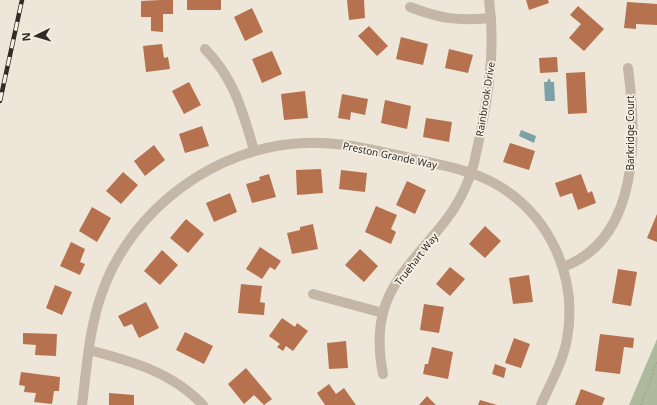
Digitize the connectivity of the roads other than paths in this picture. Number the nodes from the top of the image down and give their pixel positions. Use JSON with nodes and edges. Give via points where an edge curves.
{"nodes":[{"id":1,"x":489,"y":0,"type":"edge"},
{"id":2,"x":410,"y":7,"type":"dead end"},
{"id":3,"x":491,"y":18,"type":"junction"},
{"id":4,"x":205,"y":49,"type":"dead end"},
{"id":5,"x":628,"y":68,"type":"dead end"},
{"id":6,"x":254,"y":150,"type":"junction"},
{"id":7,"x":471,"y":174,"type":"junction"},
{"id":8,"x":563,"y":267,"type":"junction"},
{"id":9,"x":314,"y":294,"type":"dead end"},
{"id":10,"x":383,"y":312,"type":"junction"},
{"id":11,"x":89,"y":350,"type":"junction"},
{"id":12,"x":383,"y":374,"type":"dead end"},
{"id":13,"x":82,"y":405,"type":"edge"},
{"id":14,"x":203,"y":405,"type":"edge"},
{"id":15,"x":541,"y":405,"type":"edge"}],
"edges":[{"from":1,"to":3,"type":"street","name":"Rainbrook Drive"},
{"from":2,"to":3,"type":"street","via":[[453,20]]},
{"from":3,"to":7,"type":"street","name":"Rainbrook Drive","via":[[491,74]]},
{"from":4,"to":6,"type":"street","via":[[220,65],[231,83]]},
{"from":5,"to":8,"type":"street","name":"Barkridge Court","via":[[632,148],[628,185],[604,236],[588,255]]},
{"from":6,"to":7,"type":"street","name":"Preston Grande Way","via":[[301,143],[335,143]]},
{"from":6,"to":11,"type":"street","name":"Preston Grande Way","via":[[207,170],[187,183],[140,226],[125,246],[103,289],[95,314]]},
{"from":7,"to":8,"type":"street","name":"Preston Grande Way","via":[[492,182],[526,207],[553,242]]},
{"from":7,"to":10,"type":"street","name":"Truehart Way","via":[[449,216],[396,283]]},
{"from":8,"to":15,"type":"street","name":"Preston Grande Way","via":[[569,297],[567,341]]},
{"from":9,"to":10,"type":"street"},
{"from":10,"to":12,"type":"street","name":"Truehart Way","via":[[379,354]]},
{"from":11,"to":13,"type":"street","name":"Preston Grande Way"},
{"from":11,"to":14,"type":"street","via":[[150,368],[176,382]]}]}
